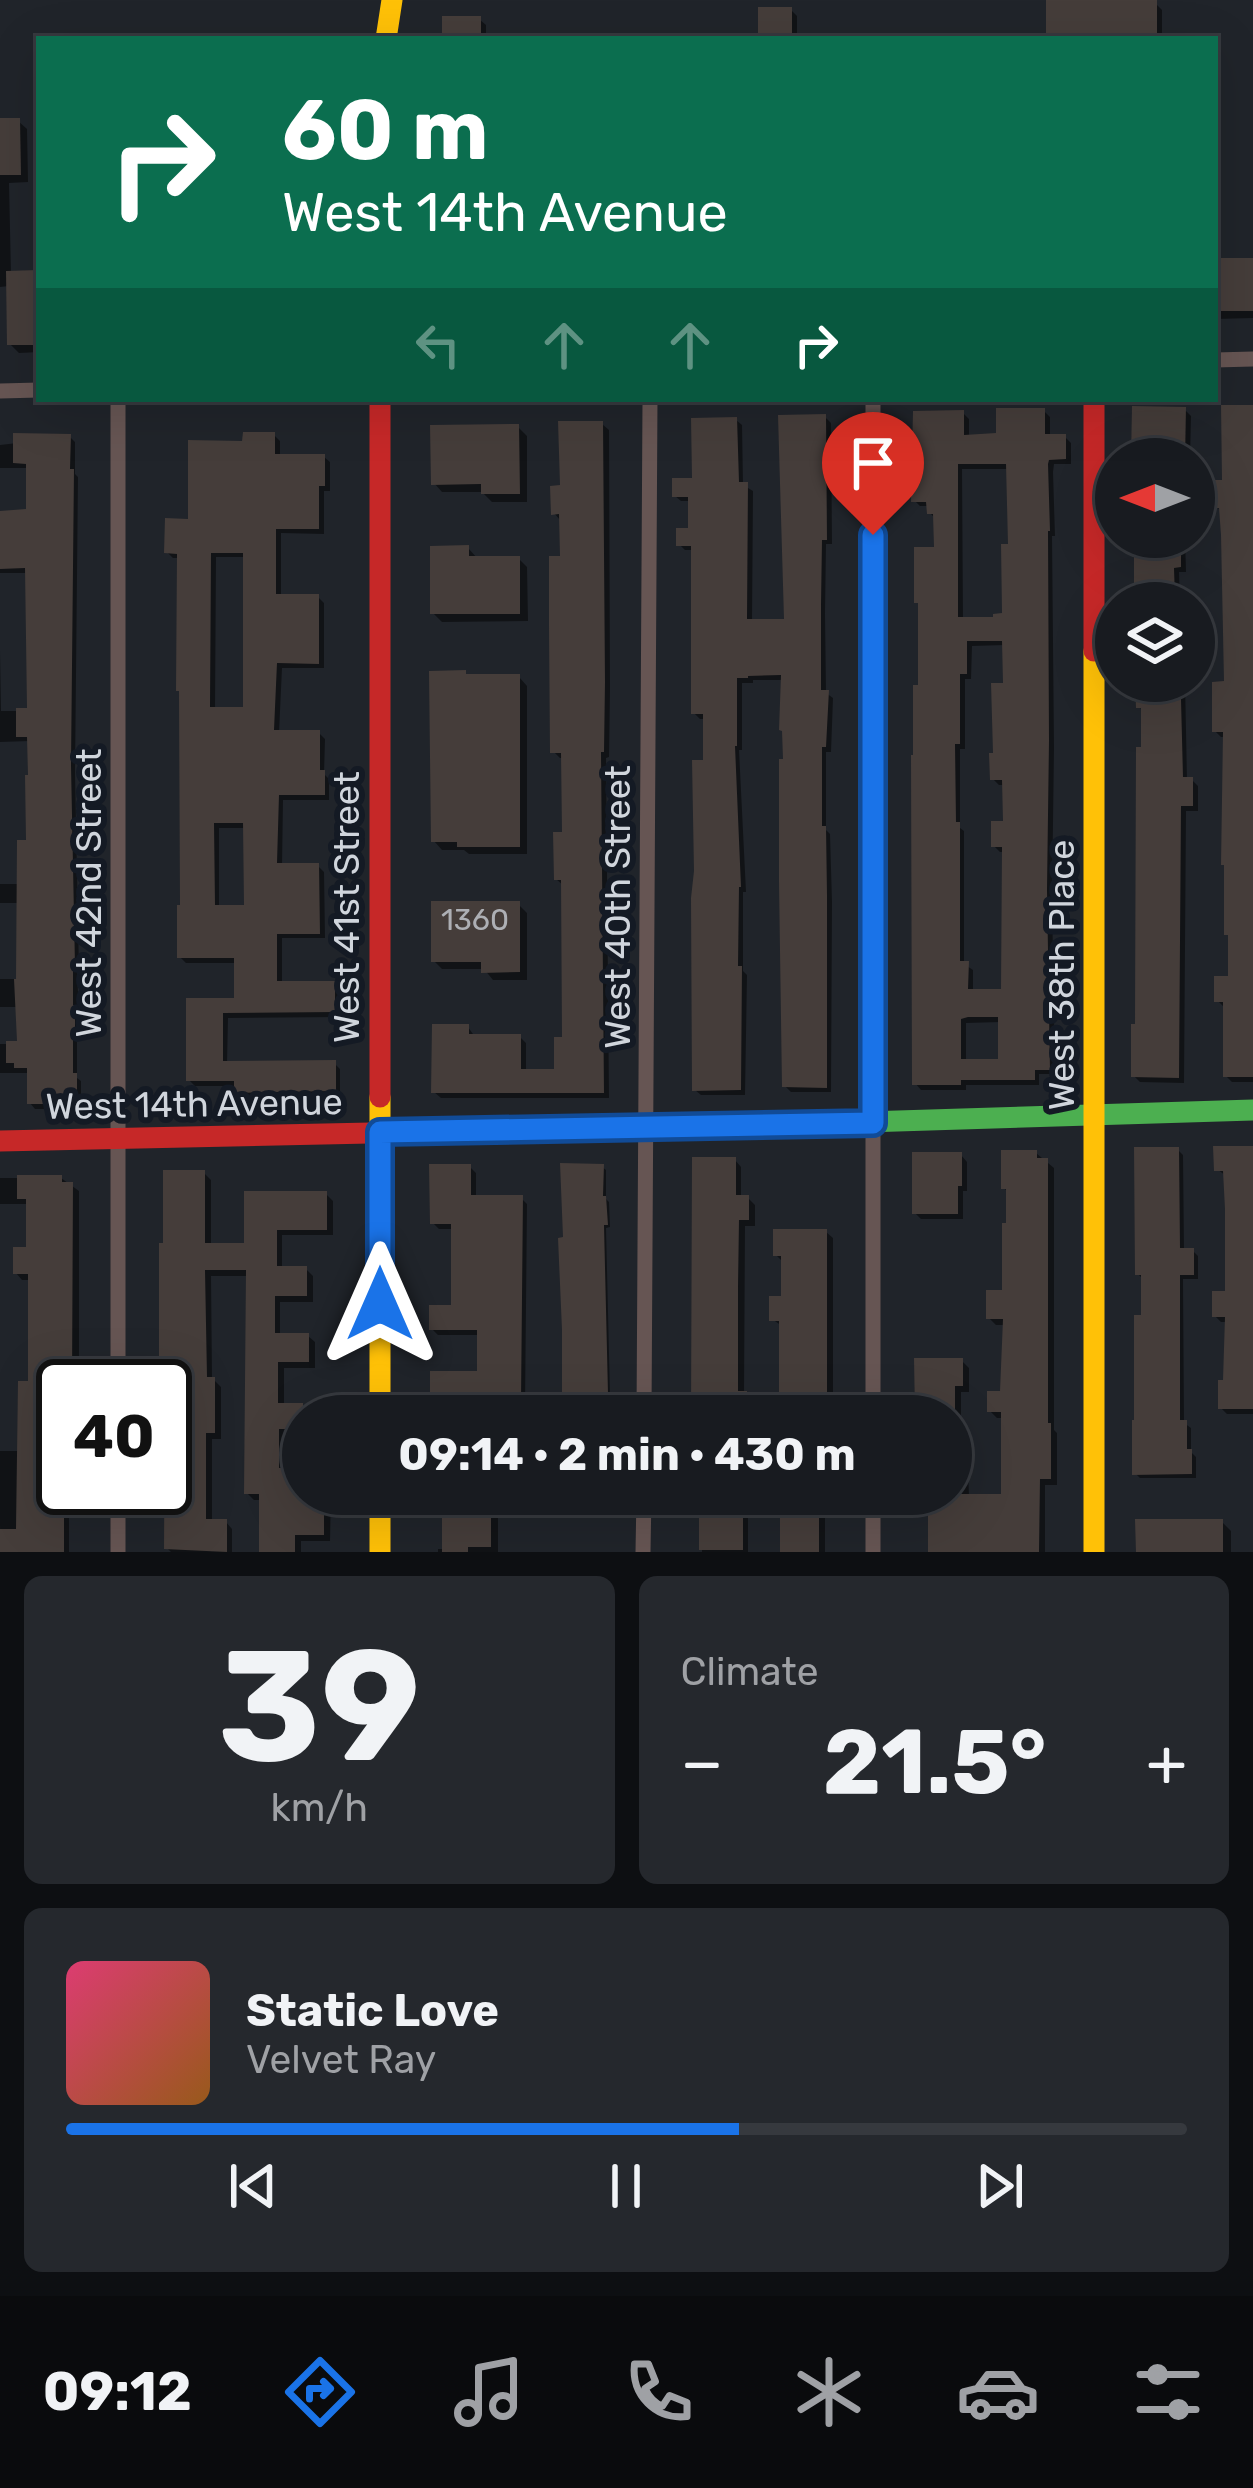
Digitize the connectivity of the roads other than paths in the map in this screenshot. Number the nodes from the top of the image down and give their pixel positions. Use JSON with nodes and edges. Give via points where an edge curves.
{"nodes":[{"id":1,"x":392,"y":0,"type":"edge"},
{"id":2,"x":386,"y":36,"type":"edge"},
{"id":3,"x":1253,"y":359,"type":"edge"},
{"id":4,"x":1218,"y":360,"type":"edge"},
{"id":5,"x":36,"y":390,"type":"edge"},
{"id":6,"x":0,"y":391,"type":"edge"},
{"id":7,"x":118,"y":402,"type":"edge"},
{"id":8,"x":380,"y":402,"type":"edge"},
{"id":9,"x":650,"y":402,"type":"edge"},
{"id":10,"x":872,"y":402,"type":"edge"},
{"id":11,"x":1094,"y":402,"type":"edge"},
{"id":12,"x":1253,"y":1110,"type":"edge"},
{"id":13,"x":1094,"y":1116,"type":"junction"},
{"id":14,"x":873,"y":1123,"type":"junction"},
{"id":15,"x":646,"y":1129,"type":"junction"},
{"id":16,"x":380,"y":1132,"type":"junction"},
{"id":17,"x":118,"y":1138,"type":"junction"},
{"id":18,"x":0,"y":1141,"type":"edge"},
{"id":19,"x":118,"y":1359,"type":"edge"},
{"id":20,"x":380,"y":1395,"type":"edge"},
{"id":21,"x":644,"y":1395,"type":"edge"},
{"id":22,"x":873,"y":1395,"type":"edge"},
{"id":23,"x":118,"y":1515,"type":"edge"},
{"id":24,"x":380,"y":1515,"type":"edge"},
{"id":25,"x":644,"y":1515,"type":"edge"},
{"id":26,"x":873,"y":1515,"type":"edge"},
{"id":27,"x":118,"y":1552,"type":"edge"},
{"id":28,"x":380,"y":1552,"type":"edge"},
{"id":29,"x":643,"y":1552,"type":"edge"},
{"id":30,"x":873,"y":1552,"type":"edge"},
{"id":31,"x":1094,"y":1552,"type":"edge"}],
"edges":[{"from":1,"to":2,"type":"street"},
{"from":3,"to":4,"type":"street"},
{"from":5,"to":6,"type":"street"},
{"from":7,"to":17,"type":"street","name":"West 42nd Street"},
{"from":8,"to":16,"type":"street","name":"West 41st Street"},
{"from":9,"to":15,"type":"street","name":"West 40th Street"},
{"from":10,"to":14,"type":"street"},
{"from":11,"to":13,"type":"street","name":"West 38th Place"},
{"from":12,"to":13,"type":"street","name":"West 14th Avenue"},
{"from":13,"to":14,"type":"street","name":"West 14th Avenue"},
{"from":13,"to":31,"type":"street","name":"West 38th Place"},
{"from":14,"to":15,"type":"street","name":"West 14th Avenue"},
{"from":14,"to":22,"type":"street"},
{"from":15,"to":16,"type":"street","name":"West 14th Avenue"},
{"from":15,"to":21,"type":"street","name":"West 40th Street"},
{"from":16,"to":17,"type":"street","name":"West 14th Avenue"},
{"from":16,"to":20,"type":"street","name":"West 41st Street"},
{"from":17,"to":18,"type":"street","name":"West 14th Avenue"},
{"from":17,"to":19,"type":"street","name":"West 42nd Street"},
{"from":23,"to":27,"type":"street"},
{"from":24,"to":28,"type":"street"},
{"from":25,"to":29,"type":"street"},
{"from":26,"to":30,"type":"street"}]}
